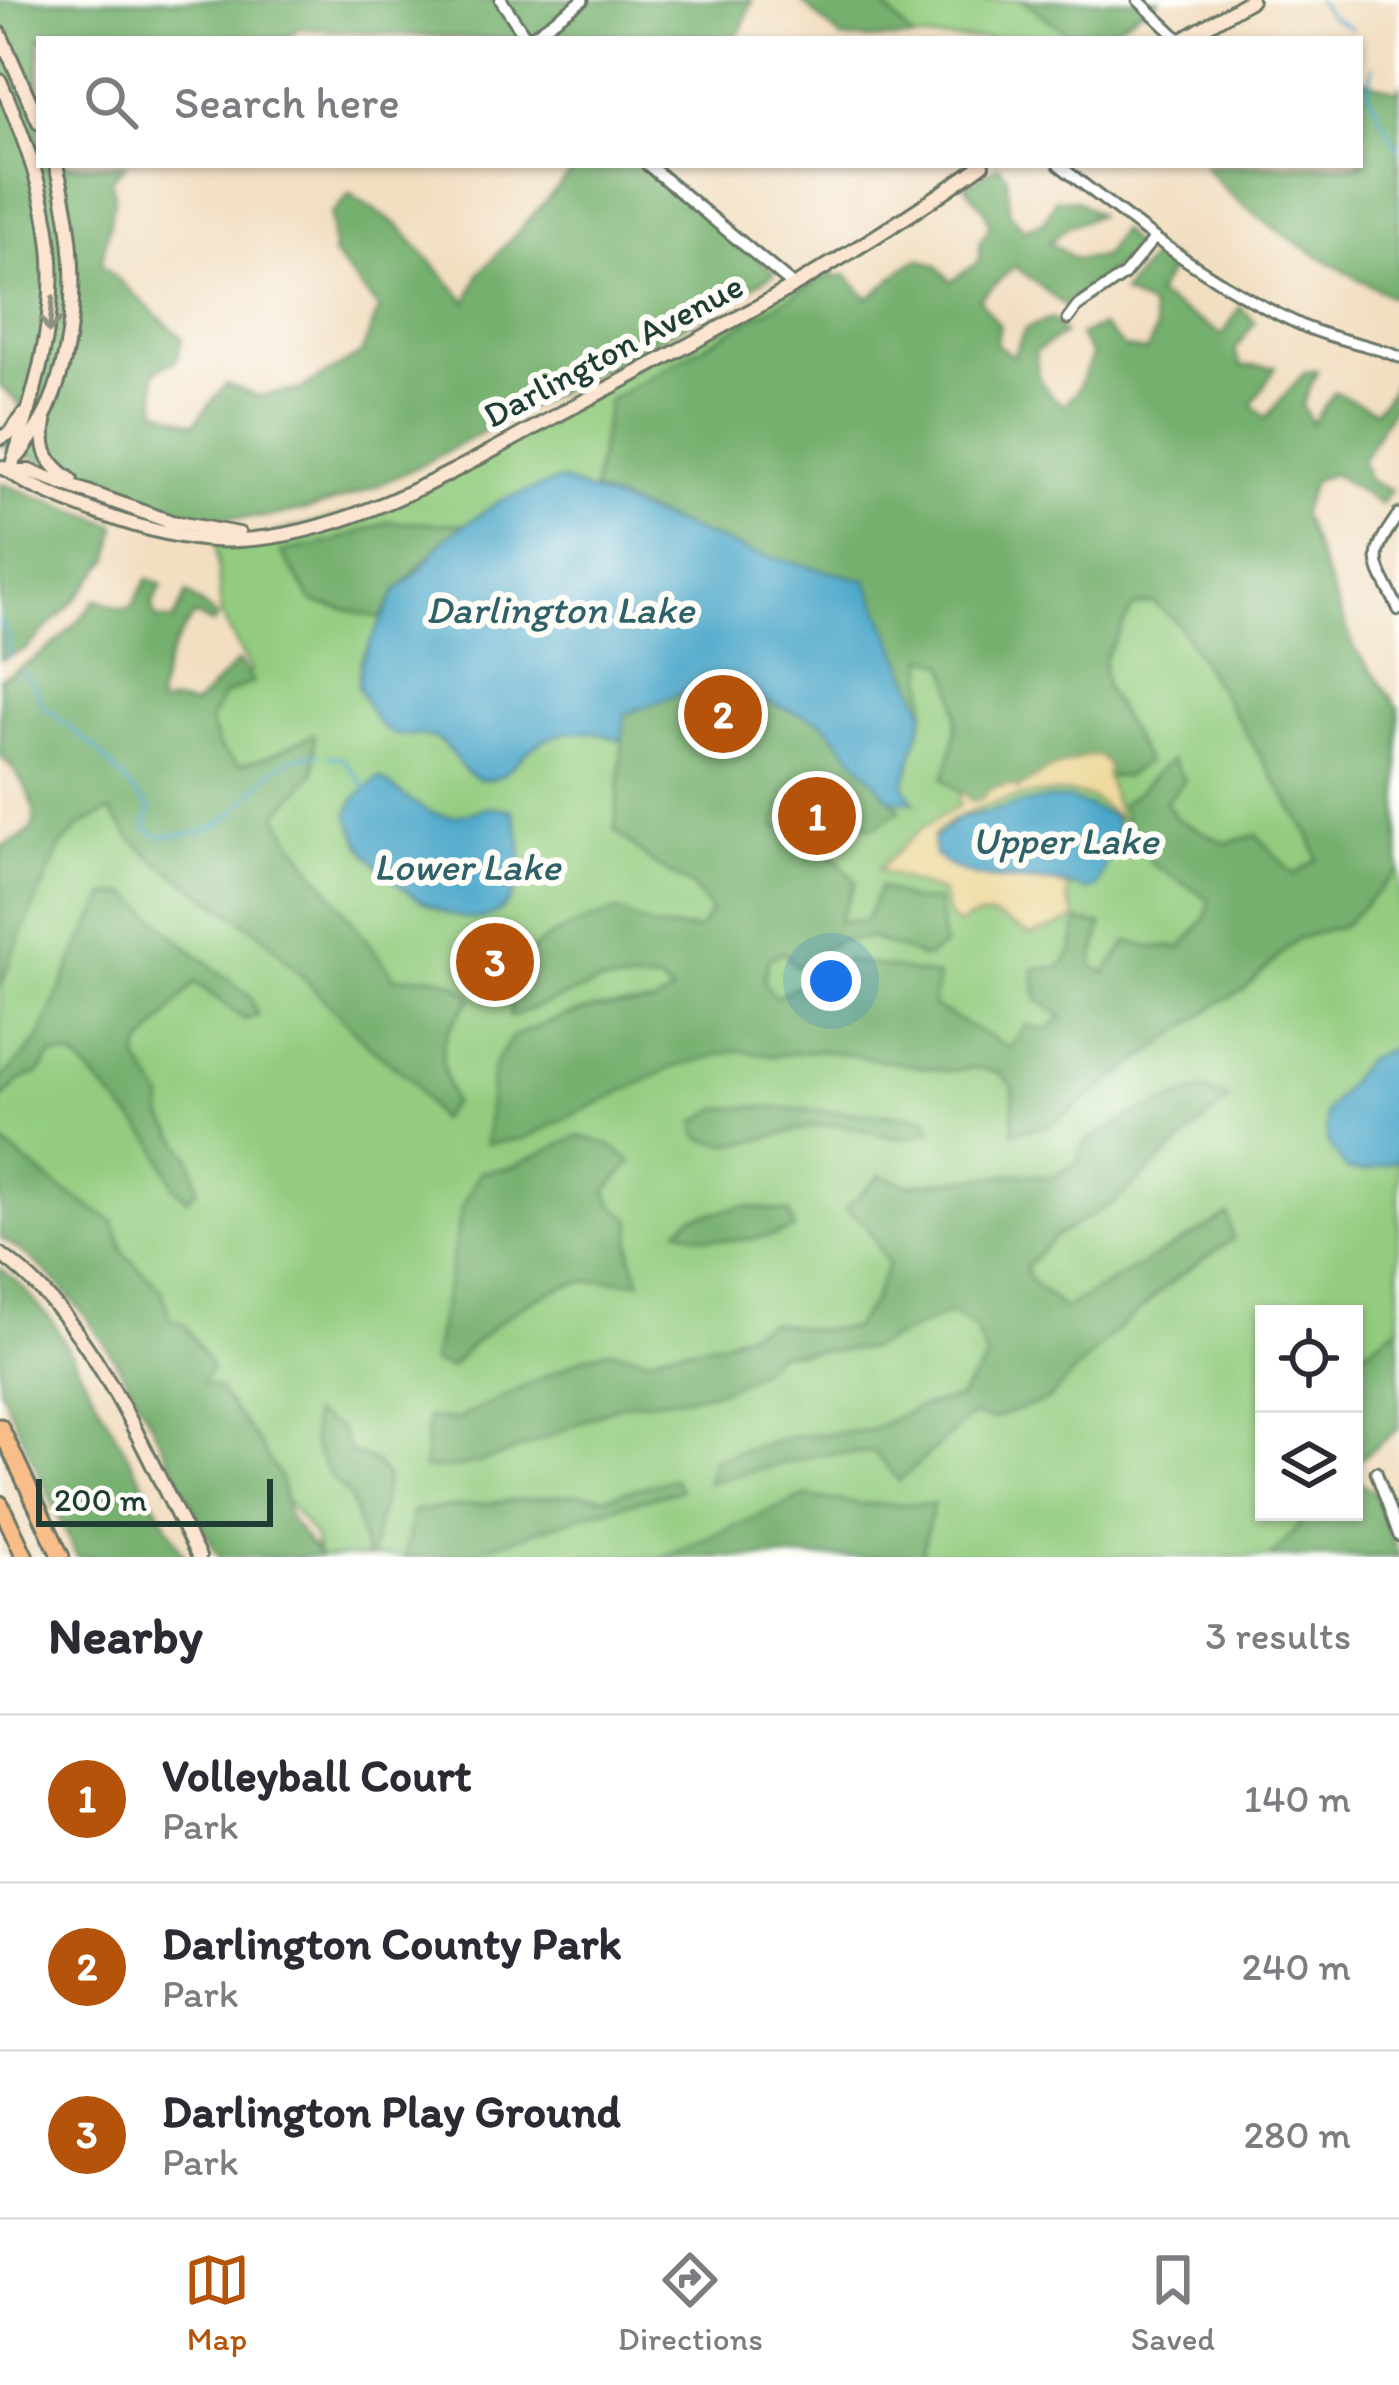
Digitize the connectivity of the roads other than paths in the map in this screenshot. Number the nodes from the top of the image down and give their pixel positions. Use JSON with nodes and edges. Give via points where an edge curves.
{"nodes":[{"id":1,"x":501,"y":0,"type":"edge"},
{"id":2,"x":583,"y":0,"type":"edge"},
{"id":3,"x":1138,"y":0,"type":"edge"},
{"id":4,"x":1251,"y":0,"type":"edge"},
{"id":5,"x":0,"y":34,"type":"edge"},
{"id":6,"x":525,"y":36,"type":"edge"},
{"id":7,"x":531,"y":36,"type":"edge"},
{"id":8,"x":1179,"y":36,"type":"edge"},
{"id":9,"x":1187,"y":36,"type":"edge"},
{"id":10,"x":0,"y":82,"type":"edge"},
{"id":11,"x":36,"y":115,"type":"edge"},
{"id":12,"x":57,"y":168,"type":"edge"},
{"id":13,"x":652,"y":168,"type":"edge"},
{"id":14,"x":977,"y":168,"type":"edge"},
{"id":15,"x":1063,"y":168,"type":"edge"},
{"id":16,"x":43,"y":192,"type":"junction"},
{"id":17,"x":1153,"y":240,"type":"junction"},
{"id":18,"x":72,"y":252,"type":"junction"},
{"id":19,"x":53,"y":276,"type":"junction"},
{"id":20,"x":794,"y":286,"type":"junction"},
{"id":21,"x":1068,"y":319,"type":"dead end"},
{"id":22,"x":1399,"y":357,"type":"edge"},
{"id":23,"x":42,"y":370,"type":"junction"},
{"id":24,"x":47,"y":411,"type":"junction"},
{"id":25,"x":0,"y":438,"type":"edge"},
{"id":26,"x":5,"y":469,"type":"edge"},
{"id":27,"x":87,"y":491,"type":"junction"},
{"id":28,"x":1399,"y":514,"type":"edge"},
{"id":29,"x":250,"y":537,"type":"junction"},
{"id":30,"x":1399,"y":610,"type":"edge"},
{"id":31,"x":0,"y":1254,"type":"edge"},
{"id":32,"x":0,"y":1427,"type":"edge"},
{"id":33,"x":1376,"y":1472,"type":"dead end"},
{"id":34,"x":0,"y":1504,"type":"edge"},
{"id":35,"x":1399,"y":1535,"type":"edge"},
{"id":36,"x":26,"y":1557,"type":"edge"},
{"id":37,"x":61,"y":1557,"type":"edge"},
{"id":38,"x":199,"y":1557,"type":"edge"}],
"edges":[{"from":1,"to":6,"type":"street"},
{"from":2,"to":7,"type":"street"},
{"from":3,"to":8,"type":"street"},
{"from":4,"to":9,"type":"main road"},
{"from":5,"to":11,"type":"main road"},
{"from":10,"to":16,"type":"main road"},
{"from":12,"to":18,"type":"main road"},
{"from":13,"to":20,"type":"street"},
{"from":14,"to":20,"type":"main road","name":"Darlington Avenue"},
{"from":15,"to":17,"type":"street"},
{"from":16,"to":18,"type":"main road","via":[[61,248]]},
{"from":16,"to":19,"type":"main road"},
{"from":17,"to":21,"type":"street"},
{"from":17,"to":22,"type":"street","via":[[1296,323]]},
{"from":18,"to":19,"type":"main road"},
{"from":18,"to":24,"type":"main road","via":[[66,345]]},
{"from":19,"to":23,"type":"main road","one_way":true},
{"from":20,"to":29,"type":"main road","name":"Darlington Avenue","via":[[373,508]]},
{"from":23,"to":25,"type":"main road","via":[[25,413]]},
{"from":23,"to":26,"type":"main road"},
{"from":24,"to":26,"type":"main road"},
{"from":24,"to":27,"type":"main road","via":[[49,462]]},
{"from":26,"to":27,"type":"main road","name":"Darlington Avenue"},
{"from":26,"to":29,"type":"main road","name":"Darlington Avenue","via":[[156,530]]},
{"from":27,"to":29,"type":"main road","name":"Darlington Avenue","via":[[170,522]]},
{"from":28,"to":30,"type":"street","via":[[1375,556]]},
{"from":31,"to":38,"type":"main road","via":[[75,1328]]},
{"from":32,"to":37,"type":"highway"},
{"from":33,"to":35,"type":"street"},
{"from":34,"to":36,"type":"highway"}]}
